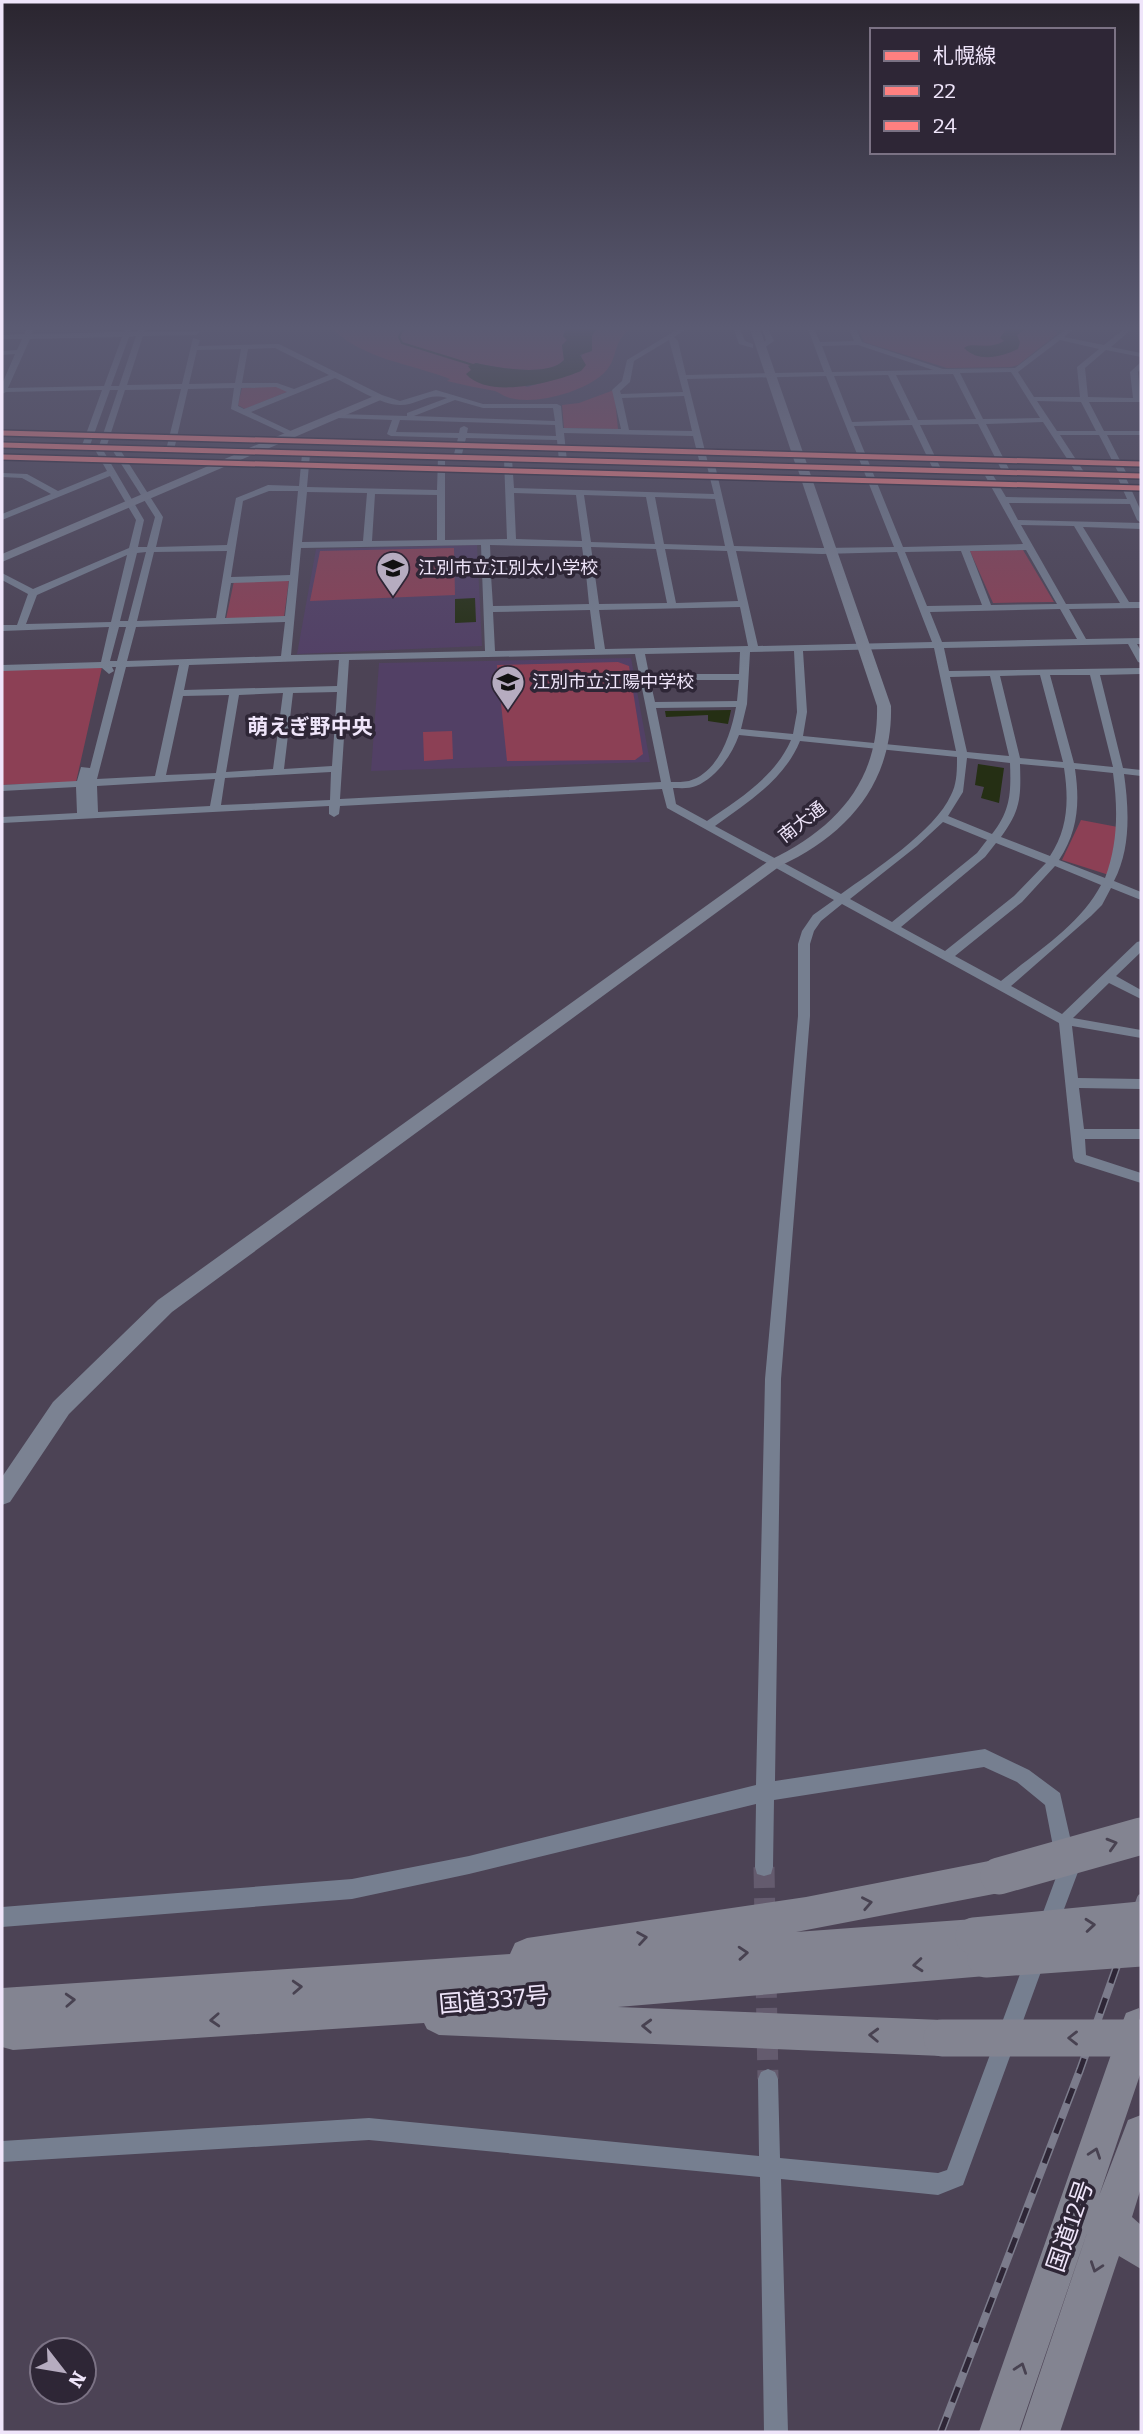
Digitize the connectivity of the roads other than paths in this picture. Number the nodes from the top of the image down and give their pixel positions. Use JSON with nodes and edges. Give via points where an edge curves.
{"nodes":[{"id":1,"x":87,"y":443,"type":"edge"},
{"id":2,"x":107,"y":443,"type":"edge"},
{"id":3,"x":172,"y":443,"type":"edge"},
{"id":4,"x":275,"y":443,"type":"edge"},
{"id":5,"x":460,"y":443,"type":"edge"},
{"id":6,"x":561,"y":443,"type":"edge"},
{"id":7,"x":700,"y":443,"type":"edge"},
{"id":8,"x":789,"y":443,"type":"edge"},
{"id":9,"x":857,"y":443,"type":"edge"},
{"id":10,"x":924,"y":443,"type":"edge"},
{"id":11,"x":991,"y":443,"type":"edge"},
{"id":12,"x":1060,"y":443,"type":"edge"},
{"id":13,"x":1107,"y":443,"type":"edge"},
{"id":14,"x":2,"y":445,"type":"edge"},
{"id":15,"x":85,"y":448,"type":"junction"},
{"id":16,"x":105,"y":448,"type":"junction"},
{"id":17,"x":170,"y":450,"type":"junction"},
{"id":18,"x":254,"y":452,"type":"junction"},
{"id":19,"x":306,"y":454,"type":"junction"},
{"id":20,"x":442,"y":457,"type":"junction"},
{"id":21,"x":457,"y":458,"type":"junction"},
{"id":22,"x":508,"y":459,"type":"junction"},
{"id":23,"x":563,"y":461,"type":"junction"},
{"id":24,"x":708,"y":465,"type":"junction"},
{"id":25,"x":797,"y":467,"type":"junction"},
{"id":26,"x":868,"y":469,"type":"junction"},
{"id":27,"x":938,"y":471,"type":"junction"},
{"id":28,"x":112,"y":472,"type":"junction"},
{"id":29,"x":987,"y":472,"type":"junction"},
{"id":30,"x":1007,"y":473,"type":"junction"},
{"id":31,"x":2,"y":475,"type":"edge"},
{"id":32,"x":1082,"y":475,"type":"junction"},
{"id":33,"x":1123,"y":476,"type":"junction"},
{"id":34,"x":1141,"y":476,"type":"edge"},
{"id":35,"x":303,"y":488,"type":"junction"},
{"id":36,"x":371,"y":490,"type":"junction"},
{"id":37,"x":509,"y":490,"type":"junction"},
{"id":38,"x":441,"y":493,"type":"junction"},
{"id":39,"x":580,"y":493,"type":"junction"},
{"id":40,"x":58,"y":494,"type":"junction"},
{"id":41,"x":650,"y":495,"type":"junction"},
{"id":42,"x":718,"y":497,"type":"junction"},
{"id":43,"x":145,"y":498,"type":"junction"},
{"id":44,"x":1003,"y":500,"type":"junction"},
{"id":45,"x":130,"y":504,"type":"junction"},
{"id":46,"x":1136,"y":504,"type":"edge"},
{"id":47,"x":2,"y":517,"type":"edge"},
{"id":48,"x":1141,"y":520,"type":"edge"},
{"id":49,"x":1015,"y":522,"type":"junction"},
{"id":50,"x":1077,"y":524,"type":"junction"},
{"id":51,"x":1141,"y":526,"type":"edge"},
{"id":52,"x":512,"y":542,"type":"junction"},
{"id":53,"x":440,"y":543,"type":"junction"},
{"id":54,"x":485,"y":543,"type":"junction"},
{"id":55,"x":367,"y":544,"type":"junction"},
{"id":56,"x":297,"y":545,"type":"junction"},
{"id":57,"x":586,"y":545,"type":"junction"},
{"id":58,"x":660,"y":547,"type":"junction"},
{"id":59,"x":1029,"y":547,"type":"junction"},
{"id":60,"x":232,"y":548,"type":"junction"},
{"id":61,"x":964,"y":548,"type":"junction"},
{"id":62,"x":731,"y":549,"type":"junction"},
{"id":63,"x":900,"y":549,"type":"junction"},
{"id":64,"x":132,"y":550,"type":"junction"},
{"id":65,"x":151,"y":550,"type":"junction"},
{"id":66,"x":827,"y":551,"type":"junction"},
{"id":67,"x":2,"y":558,"type":"edge"},
{"id":68,"x":590,"y":571,"type":"junction"},
{"id":69,"x":486,"y":572,"type":"junction"},
{"id":70,"x":2,"y":576,"type":"edge"},
{"id":71,"x":295,"y":578,"type":"junction"},
{"id":72,"x":227,"y":580,"type":"junction"},
{"id":73,"x":33,"y":593,"type":"junction"},
{"id":74,"x":744,"y":604,"type":"junction"},
{"id":75,"x":672,"y":605,"type":"junction"},
{"id":76,"x":1126,"y":605,"type":"junction"},
{"id":77,"x":1141,"y":605,"type":"edge"},
{"id":78,"x":594,"y":606,"type":"junction"},
{"id":79,"x":1062,"y":606,"type":"junction"},
{"id":80,"x":988,"y":608,"type":"junction"},
{"id":81,"x":488,"y":609,"type":"junction"},
{"id":82,"x":924,"y":609,"type":"junction"},
{"id":83,"x":290,"y":619,"type":"junction"},
{"id":84,"x":220,"y":621,"type":"junction"},
{"id":85,"x":133,"y":624,"type":"junction"},
{"id":86,"x":115,"y":625,"type":"junction"},
{"id":87,"x":2,"y":628,"type":"edge"},
{"id":88,"x":20,"y":628,"type":"junction"},
{"id":89,"x":1136,"y":641,"type":"edge"},
{"id":90,"x":1083,"y":642,"type":"junction"},
{"id":91,"x":938,"y":644,"type":"junction"},
{"id":92,"x":859,"y":646,"type":"junction"},
{"id":93,"x":799,"y":647,"type":"junction"},
{"id":94,"x":750,"y":649,"type":"junction"},
{"id":95,"x":639,"y":650,"type":"junction"},
{"id":96,"x":600,"y":651,"type":"junction"},
{"id":97,"x":490,"y":653,"type":"junction"},
{"id":98,"x":344,"y":657,"type":"junction"},
{"id":99,"x":286,"y":658,"type":"junction"},
{"id":100,"x":1141,"y":660,"type":"edge"},
{"id":101,"x":185,"y":662,"type":"junction"},
{"id":102,"x":105,"y":664,"type":"junction"},
{"id":103,"x":123,"y":664,"type":"junction"},
{"id":104,"x":2,"y":668,"type":"edge"},
{"id":105,"x":1141,"y":671,"type":"edge"},
{"id":106,"x":1044,"y":672,"type":"junction"},
{"id":107,"x":1094,"y":672,"type":"junction"},
{"id":108,"x":994,"y":673,"type":"junction"},
{"id":109,"x":944,"y":674,"type":"junction"},
{"id":110,"x":645,"y":677,"type":"junction"},
{"id":111,"x":744,"y":677,"type":"junction"},
{"id":112,"x":341,"y":689,"type":"junction"},
{"id":113,"x":288,"y":690,"type":"junction"},
{"id":114,"x":233,"y":692,"type":"junction"},
{"id":115,"x":178,"y":693,"type":"junction"},
{"id":116,"x":651,"y":705,"type":"junction"},
{"id":117,"x":742,"y":705,"type":"junction"},
{"id":118,"x":738,"y":732,"type":"junction"},
{"id":119,"x":799,"y":738,"type":"junction"},
{"id":120,"x":877,"y":745,"type":"junction"},
{"id":121,"x":962,"y":755,"type":"junction"},
{"id":122,"x":1015,"y":760,"type":"junction"},
{"id":123,"x":1069,"y":766,"type":"junction"},
{"id":124,"x":336,"y":769,"type":"junction"},
{"id":125,"x":1123,"y":771,"type":"junction"},
{"id":126,"x":278,"y":773,"type":"junction"},
{"id":127,"x":1141,"y":773,"type":"edge"},
{"id":128,"x":221,"y":776,"type":"junction"},
{"id":129,"x":160,"y":779,"type":"junction"},
{"id":130,"x":86,"y":785,"type":"junction"},
{"id":131,"x":667,"y":785,"type":"junction"},
{"id":132,"x":2,"y":788,"type":"edge"},
{"id":133,"x":334,"y":800,"type":"junction"},
{"id":134,"x":215,"y":809,"type":"junction"},
{"id":135,"x":334,"y":814,"type":"dead end"},
{"id":136,"x":88,"y":816,"type":"junction"},
{"id":137,"x":942,"y":818,"type":"junction"},
{"id":138,"x":2,"y":820,"type":"edge"},
{"id":139,"x":708,"y":826,"type":"junction"},
{"id":140,"x":995,"y":839,"type":"junction"},
{"id":141,"x":1053,"y":861,"type":"junction"},
{"id":142,"x":775,"y":863,"type":"junction"},
{"id":143,"x":1111,"y":884,"type":"junction"},
{"id":144,"x":1141,"y":895,"type":"edge"},
{"id":145,"x":840,"y":900,"type":"junction"},
{"id":146,"x":892,"y":928,"type":"junction"},
{"id":147,"x":1141,"y":945,"type":"edge"},
{"id":148,"x":945,"y":957,"type":"junction"},
{"id":149,"x":1108,"y":977,"type":"junction"},
{"id":150,"x":1001,"y":988,"type":"junction"},
{"id":151,"x":1141,"y":996,"type":"edge"},
{"id":152,"x":1065,"y":1021,"type":"junction"},
{"id":153,"x":1141,"y":1034,"type":"edge"},
{"id":154,"x":1072,"y":1083,"type":"junction"},
{"id":155,"x":1141,"y":1084,"type":"edge"},
{"id":156,"x":1078,"y":1134,"type":"junction"},
{"id":157,"x":1141,"y":1134,"type":"edge"},
{"id":158,"x":1141,"y":1178,"type":"edge"},
{"id":159,"x":2,"y":1494,"type":"edge"},
{"id":160,"x":766,"y":1792,"type":"junction"},
{"id":161,"x":1141,"y":1836,"type":"edge"},
{"id":162,"x":764,"y":1867,"type":"tunnel mouth"},
{"id":163,"x":2,"y":1917,"type":"edge"},
{"id":164,"x":1141,"y":1920,"type":"edge"},
{"id":165,"x":980,"y":1948,"type":"junction"},
{"id":166,"x":1141,"y":1948,"type":"edge"},
{"id":167,"x":332,"y":1999,"type":"junction"},
{"id":168,"x":2,"y":2006,"type":"edge"},
{"id":169,"x":1141,"y":2020,"type":"edge"},
{"id":170,"x":2,"y":2029,"type":"edge"},
{"id":171,"x":1141,"y":2038,"type":"edge"},
{"id":172,"x":768,"y":2079,"type":"tunnel mouth"},
{"id":173,"x":1141,"y":2133,"type":"edge"},
{"id":174,"x":2,"y":2152,"type":"edge"},
{"id":175,"x":770,"y":2166,"type":"junction"},
{"id":176,"x":1079,"y":2201,"type":"junction"},
{"id":177,"x":1126,"y":2228,"type":"edge"},
{"id":178,"x":1141,"y":2250,"type":"edge"},
{"id":179,"x":776,"y":2432,"type":"edge"},
{"id":180,"x":999,"y":2432,"type":"edge"},
{"id":181,"x":1040,"y":2432,"type":"edge"}],
"edges":[{"from":1,"to":15,"type":"street"},
{"from":2,"to":16,"type":"street"},
{"from":3,"to":17,"type":"street"},
{"from":4,"to":18,"type":"street"},
{"from":5,"to":21,"type":"street"},
{"from":6,"to":23,"type":"street"},
{"from":7,"to":24,"type":"street"},
{"from":8,"to":25,"type":"street","name":"南大通"},
{"from":9,"to":26,"type":"street"},
{"from":10,"to":27,"type":"street"},
{"from":11,"to":30,"type":"street"},
{"from":12,"to":32,"type":"street"},
{"from":13,"to":33,"type":"street"},
{"from":14,"to":15,"type":"street"},
{"from":15,"to":16,"type":"street"},
{"from":16,"to":17,"type":"street"},
{"from":16,"to":28,"type":"street"},
{"from":16,"to":43,"type":"street"},
{"from":17,"to":18,"type":"street"},
{"from":18,"to":19,"type":"street"},
{"from":18,"to":43,"type":"street"},
{"from":19,"to":20,"type":"street"},
{"from":19,"to":35,"type":"street"},
{"from":20,"to":21,"type":"street"},
{"from":20,"to":38,"type":"street"},
{"from":21,"to":22,"type":"street"},
{"from":22,"to":23,"type":"street"},
{"from":22,"to":37,"type":"street"},
{"from":23,"to":24,"type":"street"},
{"from":24,"to":25,"type":"street"},
{"from":24,"to":42,"type":"street"},
{"from":25,"to":26,"type":"street"},
{"from":25,"to":66,"type":"street","name":"南大通"},
{"from":26,"to":27,"type":"street"},
{"from":26,"to":63,"type":"street"},
{"from":27,"to":29,"type":"street"},
{"from":28,"to":40,"type":"street"},
{"from":28,"to":45,"type":"street"},
{"from":29,"to":30,"type":"street"},
{"from":29,"to":44,"type":"street"},
{"from":30,"to":32,"type":"street"},
{"from":31,"to":40,"type":"street","via":[[24,476]]},
{"from":32,"to":33,"type":"street"},
{"from":33,"to":34,"type":"street"},
{"from":33,"to":46,"type":"street"},
{"from":35,"to":36,"type":"street"},
{"from":35,"to":56,"type":"street"},
{"from":35,"to":60,"type":"street","via":[[268,488],[239,500]]},
{"from":36,"to":38,"type":"street"},
{"from":36,"to":55,"type":"street"},
{"from":37,"to":39,"type":"street"},
{"from":37,"to":52,"type":"street"},
{"from":38,"to":53,"type":"street"},
{"from":39,"to":41,"type":"street"},
{"from":39,"to":57,"type":"street"},
{"from":40,"to":47,"type":"street"},
{"from":41,"to":42,"type":"street"},
{"from":41,"to":58,"type":"street"},
{"from":42,"to":62,"type":"street"},
{"from":43,"to":45,"type":"street"},
{"from":43,"to":65,"type":"street","via":[[159,517]]},
{"from":44,"to":46,"type":"street"},
{"from":44,"to":49,"type":"street"},
{"from":45,"to":64,"type":"street","via":[[140,520]]},
{"from":45,"to":67,"type":"street"},
{"from":46,"to":48,"type":"street"},
{"from":49,"to":50,"type":"street"},
{"from":49,"to":59,"type":"street"},
{"from":50,"to":51,"type":"street"},
{"from":50,"to":76,"type":"street"},
{"from":52,"to":54,"type":"street"},
{"from":52,"to":57,"type":"street"},
{"from":53,"to":54,"type":"street"},
{"from":53,"to":55,"type":"street"},
{"from":54,"to":69,"type":"street"},
{"from":55,"to":56,"type":"street"},
{"from":56,"to":71,"type":"street"},
{"from":57,"to":58,"type":"street"},
{"from":57,"to":68,"type":"street"},
{"from":58,"to":62,"type":"street"},
{"from":58,"to":75,"type":"street"},
{"from":59,"to":61,"type":"street"},
{"from":59,"to":79,"type":"street"},
{"from":60,"to":65,"type":"street"},
{"from":60,"to":72,"type":"street"},
{"from":61,"to":63,"type":"street"},
{"from":61,"to":80,"type":"street"},
{"from":62,"to":66,"type":"street"},
{"from":62,"to":74,"type":"street"},
{"from":63,"to":66,"type":"street"},
{"from":63,"to":82,"type":"street"},
{"from":64,"to":65,"type":"street"},
{"from":64,"to":73,"type":"street"},
{"from":64,"to":86,"type":"street"},
{"from":65,"to":85,"type":"street"},
{"from":66,"to":92,"type":"street","name":"南大通"},
{"from":68,"to":69,"type":"street"},
{"from":68,"to":78,"type":"street"},
{"from":69,"to":81,"type":"street"},
{"from":70,"to":73,"type":"street"},
{"from":71,"to":72,"type":"street"},
{"from":71,"to":83,"type":"street"},
{"from":72,"to":84,"type":"street"},
{"from":73,"to":88,"type":"street"},
{"from":74,"to":75,"type":"street"},
{"from":74,"to":94,"type":"street"},
{"from":75,"to":78,"type":"street"},
{"from":76,"to":77,"type":"street"},
{"from":76,"to":79,"type":"street"},
{"from":78,"to":81,"type":"street"},
{"from":78,"to":96,"type":"street"},
{"from":79,"to":80,"type":"street"},
{"from":79,"to":90,"type":"street"},
{"from":80,"to":82,"type":"street"},
{"from":81,"to":97,"type":"street"},
{"from":82,"to":91,"type":"street"},
{"from":83,"to":84,"type":"street"},
{"from":83,"to":99,"type":"street"},
{"from":84,"to":85,"type":"street"},
{"from":85,"to":86,"type":"street"},
{"from":85,"to":103,"type":"street"},
{"from":86,"to":88,"type":"street"},
{"from":86,"to":102,"type":"street"},
{"from":87,"to":88,"type":"street"},
{"from":89,"to":90,"type":"street"},
{"from":89,"to":100,"type":"street"},
{"from":90,"to":91,"type":"street"},
{"from":91,"to":92,"type":"street"},
{"from":91,"to":109,"type":"street"},
{"from":92,"to":93,"type":"street"},
{"from":92,"to":120,"type":"street","name":"南大通","via":[[884,706]]},
{"from":93,"to":94,"type":"street"},
{"from":93,"to":119,"type":"street","via":[[805,701]]},
{"from":94,"to":95,"type":"street"},
{"from":94,"to":111,"type":"street"},
{"from":95,"to":96,"type":"street"},
{"from":95,"to":110,"type":"street"},
{"from":96,"to":97,"type":"street"},
{"from":97,"to":98,"type":"street"},
{"from":98,"to":99,"type":"street"},
{"from":98,"to":112,"type":"street"},
{"from":99,"to":101,"type":"street"},
{"from":101,"to":103,"type":"street"},
{"from":101,"to":115,"type":"street"},
{"from":102,"to":103,"type":"street"},
{"from":102,"to":104,"type":"street"},
{"from":102,"to":130,"type":"street","via":[[109,670]]},
{"from":103,"to":130,"type":"street"},
{"from":105,"to":107,"type":"street"},
{"from":106,"to":107,"type":"street"},
{"from":106,"to":108,"type":"street"},
{"from":106,"to":123,"type":"street"},
{"from":107,"to":125,"type":"street"},
{"from":108,"to":109,"type":"street"},
{"from":108,"to":122,"type":"street"},
{"from":109,"to":121,"type":"street"},
{"from":110,"to":111,"type":"street"},
{"from":110,"to":116,"type":"street"},
{"from":111,"to":117,"type":"street"},
{"from":112,"to":113,"type":"street"},
{"from":112,"to":124,"type":"street"},
{"from":113,"to":114,"type":"street"},
{"from":113,"to":126,"type":"street"},
{"from":114,"to":115,"type":"street"},
{"from":114,"to":128,"type":"street"},
{"from":115,"to":129,"type":"street"},
{"from":116,"to":117,"type":"street"},
{"from":116,"to":131,"type":"street"},
{"from":117,"to":118,"type":"street"},
{"from":118,"to":119,"type":"street"},
{"from":118,"to":131,"type":"street","via":[[699,780]]},
{"from":119,"to":120,"type":"street"},
{"from":119,"to":139,"type":"street","via":[[770,779]]},
{"from":120,"to":121,"type":"street"},
{"from":120,"to":142,"type":"street","name":"南大通","via":[[867,784],[849,808],[790,857]]},
{"from":121,"to":122,"type":"street"},
{"from":121,"to":137,"type":"street","via":[[959,789]]},
{"from":122,"to":123,"type":"street"},
{"from":122,"to":140,"type":"street","via":[[1014,802]]},
{"from":123,"to":125,"type":"street"},
{"from":123,"to":141,"type":"street","via":[[1070,823]]},
{"from":124,"to":126,"type":"street"},
{"from":124,"to":133,"type":"street"},
{"from":125,"to":127,"type":"street"},
{"from":125,"to":143,"type":"street","via":[[1130,833],[1126,854]]},
{"from":126,"to":128,"type":"street"},
{"from":128,"to":129,"type":"street"},
{"from":128,"to":134,"type":"street"},
{"from":129,"to":130,"type":"street"},
{"from":130,"to":132,"type":"street"},
{"from":130,"to":136,"type":"street"},
{"from":131,"to":133,"type":"street"},
{"from":131,"to":139,"type":"street","via":[[671,806]]},
{"from":133,"to":134,"type":"street"},
{"from":133,"to":135,"type":"street"},
{"from":134,"to":136,"type":"street"},
{"from":136,"to":138,"type":"street"},
{"from":137,"to":140,"type":"street"},
{"from":137,"to":145,"type":"street"},
{"from":139,"to":142,"type":"street"},
{"from":140,"to":141,"type":"street"},
{"from":140,"to":146,"type":"street"},
{"from":141,"to":143,"type":"street"},
{"from":141,"to":148,"type":"street","via":[[1031,886]]},
{"from":142,"to":145,"type":"street"},
{"from":142,"to":159,"type":"street","name":"南大通","via":[[164,1306],[61,1408]]},
{"from":143,"to":144,"type":"street"},
{"from":143,"to":150,"type":"street","via":[[1090,909]]},
{"from":145,"to":146,"type":"street"},
{"from":145,"to":160,"type":"street","via":[[812,924],[804,944],[804,1016],[773,1379]]},
{"from":146,"to":148,"type":"street"},
{"from":147,"to":149,"type":"street"},
{"from":148,"to":150,"type":"street"},
{"from":149,"to":151,"type":"street"},
{"from":149,"to":152,"type":"street"},
{"from":150,"to":152,"type":"street"},
{"from":152,"to":153,"type":"street"},
{"from":152,"to":154,"type":"street"},
{"from":154,"to":155,"type":"street"},
{"from":154,"to":156,"type":"street"},
{"from":156,"to":157,"type":"street"},
{"from":156,"to":158,"type":"street","via":[[1080,1158]]},
{"from":160,"to":162,"type":"street"},
{"from":160,"to":163,"type":"street","via":[[352,1889]]},
{"from":160,"to":175,"type":"street","via":[[985,1758],[1023,1776],[1053,1801],[1068,1872],[955,2177],[938,2184]]},
{"from":167,"to":161,"type":"highway","one_way":true,"bridge":true,"via":[[807,1914],[999,1875]]},
{"from":165,"to":164,"type":"highway","one_way":true,"bridge":true},
{"from":165,"to":166,"type":"highway","bridge":true},
{"from":165,"to":167,"type":"highway","name":"国道337号"},
{"from":168,"to":167,"type":"highway","name":"国道337号","one_way":true},
{"from":167,"to":170,"type":"highway","name":"国道337号","one_way":true,"via":[[13,2032]]},
{"from":171,"to":167,"type":"highway","one_way":true,"bridge":true,"via":[[942,2038]]},
{"from":176,"to":169,"type":"highway","name":"国道12号","one_way":true},
{"from":172,"to":175,"type":"street"},
{"from":173,"to":177,"type":"highway","name":"国道12号"},
{"from":174,"to":175,"type":"street","via":[[369,2129]]},
{"from":175,"to":179,"type":"street"},
{"from":176,"to":177,"type":"highway"},
{"from":180,"to":176,"type":"highway","name":"国道12号","one_way":true},
{"from":177,"to":178,"type":"highway"},
{"from":177,"to":181,"type":"highway","name":"国道12号","one_way":true}]}
